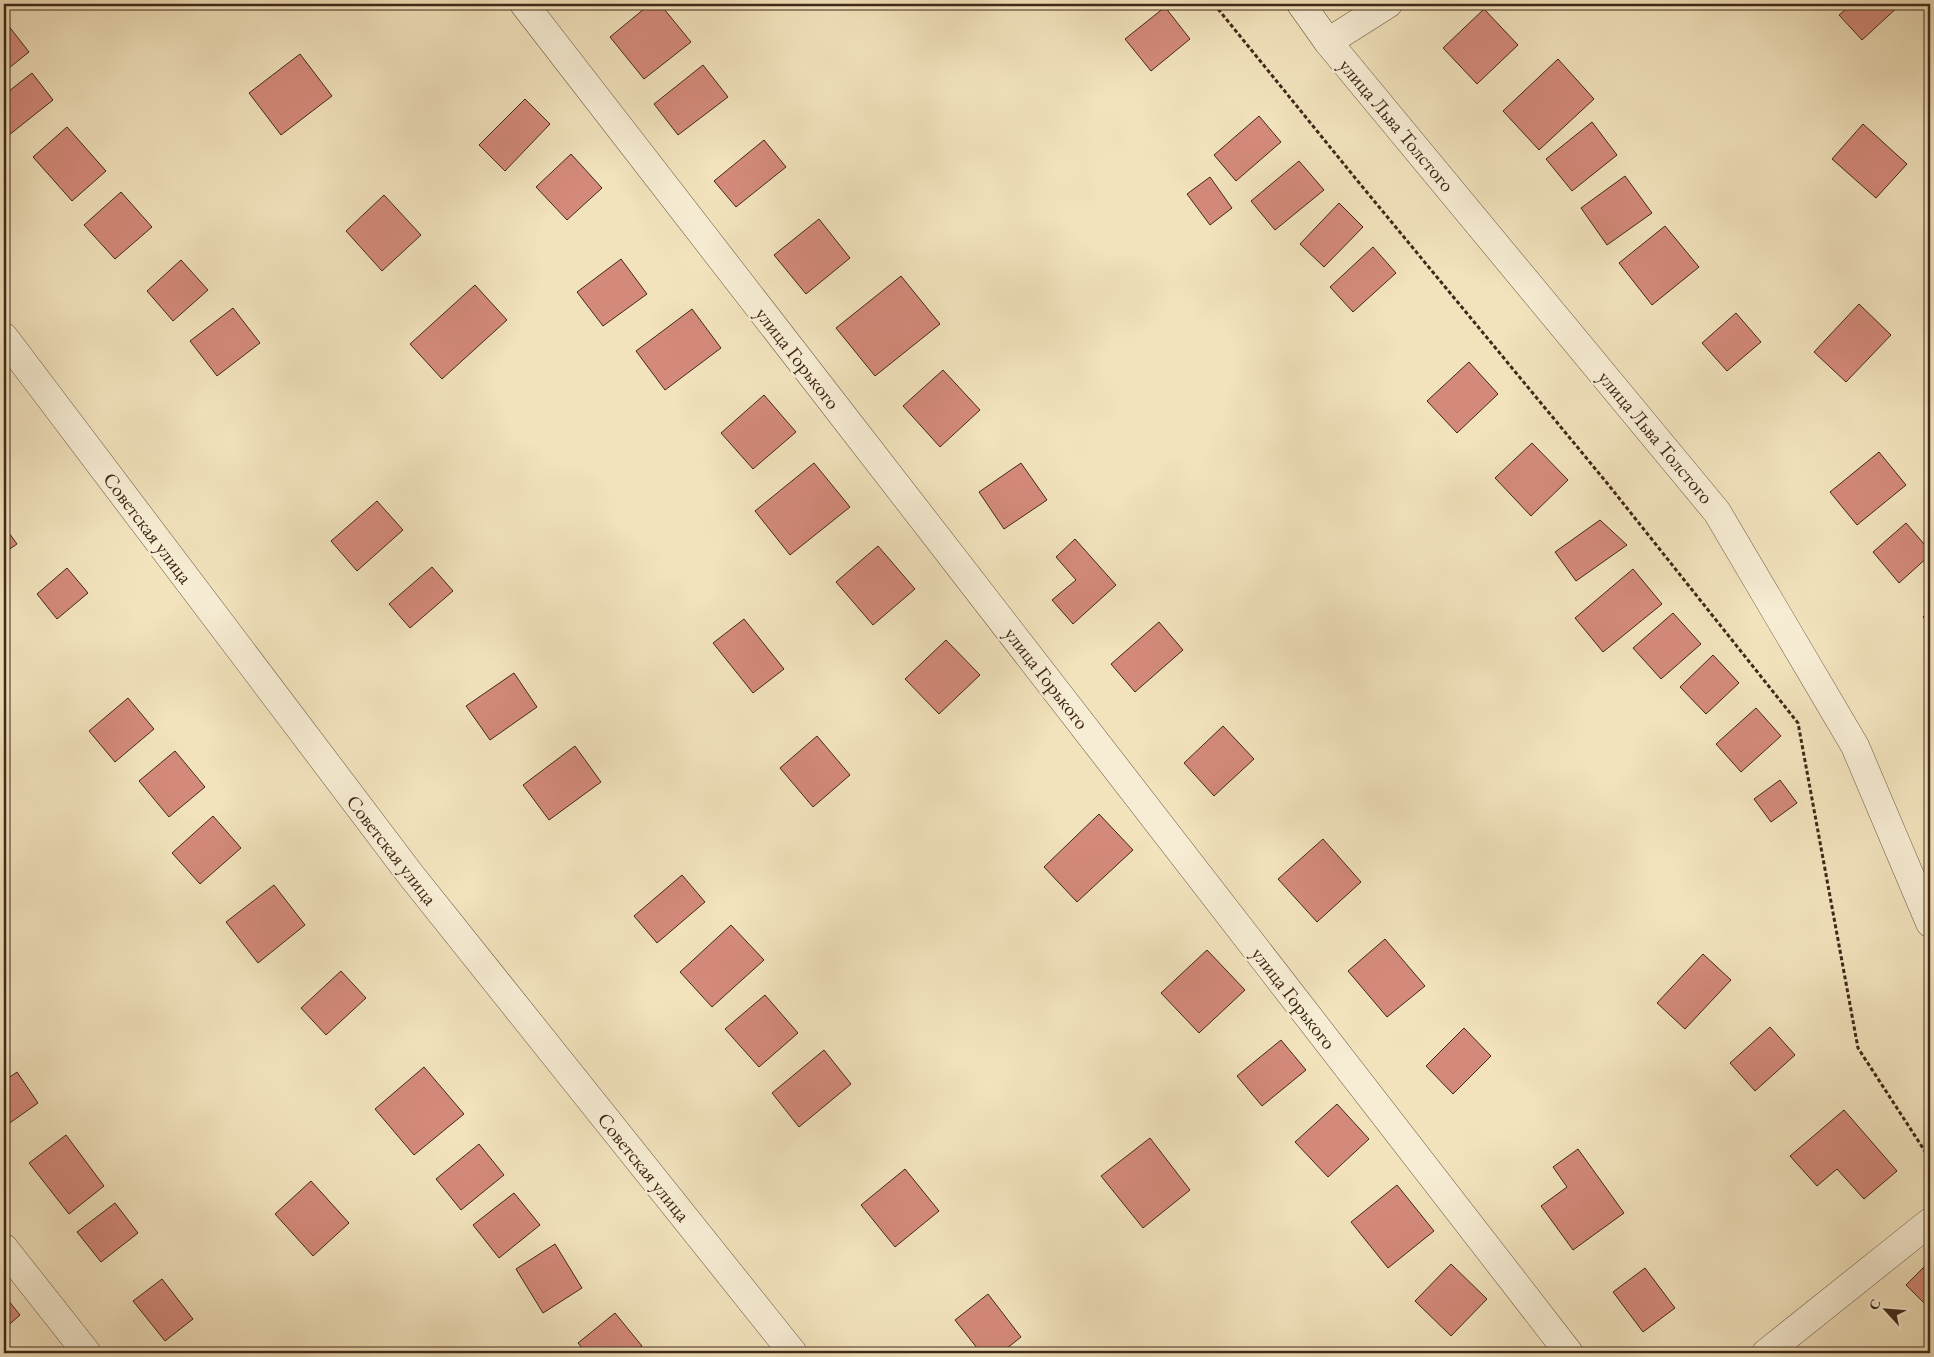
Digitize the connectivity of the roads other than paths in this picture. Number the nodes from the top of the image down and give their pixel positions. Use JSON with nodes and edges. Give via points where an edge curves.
{"nodes":[{"id":1,"x":524,"y":4,"type":"edge"},
{"id":2,"x":1301,"y":4,"type":"edge"},
{"id":3,"x":1388,"y":4,"type":"edge"},
{"id":4,"x":1328,"y":42,"type":"junction"},
{"id":5,"x":4,"y":338,"type":"edge"},
{"id":6,"x":1930,"y":923,"type":"edge"},
{"id":7,"x":1930,"y":1222,"type":"edge"},
{"id":8,"x":4,"y":1248,"type":"edge"},
{"id":9,"x":88,"y":1353,"type":"edge"},
{"id":10,"x":793,"y":1353,"type":"edge"},
{"id":11,"x":1569,"y":1353,"type":"edge"},
{"id":12,"x":1766,"y":1353,"type":"edge"}],
"edges":[{"from":1,"to":11,"type":"street","name":"улица Горького"},
{"from":2,"to":4,"type":"street","name":"улица Льва Толстого"},
{"from":3,"to":4,"type":"street"},
{"from":4,"to":6,"type":"street","name":"улица Льва Толстого","via":[[1717,512],[1855,746]]},
{"from":5,"to":10,"type":"street","name":"Советская улица","via":[[410,874]]},
{"from":7,"to":12,"type":"street"},
{"from":8,"to":9,"type":"street"}]}
